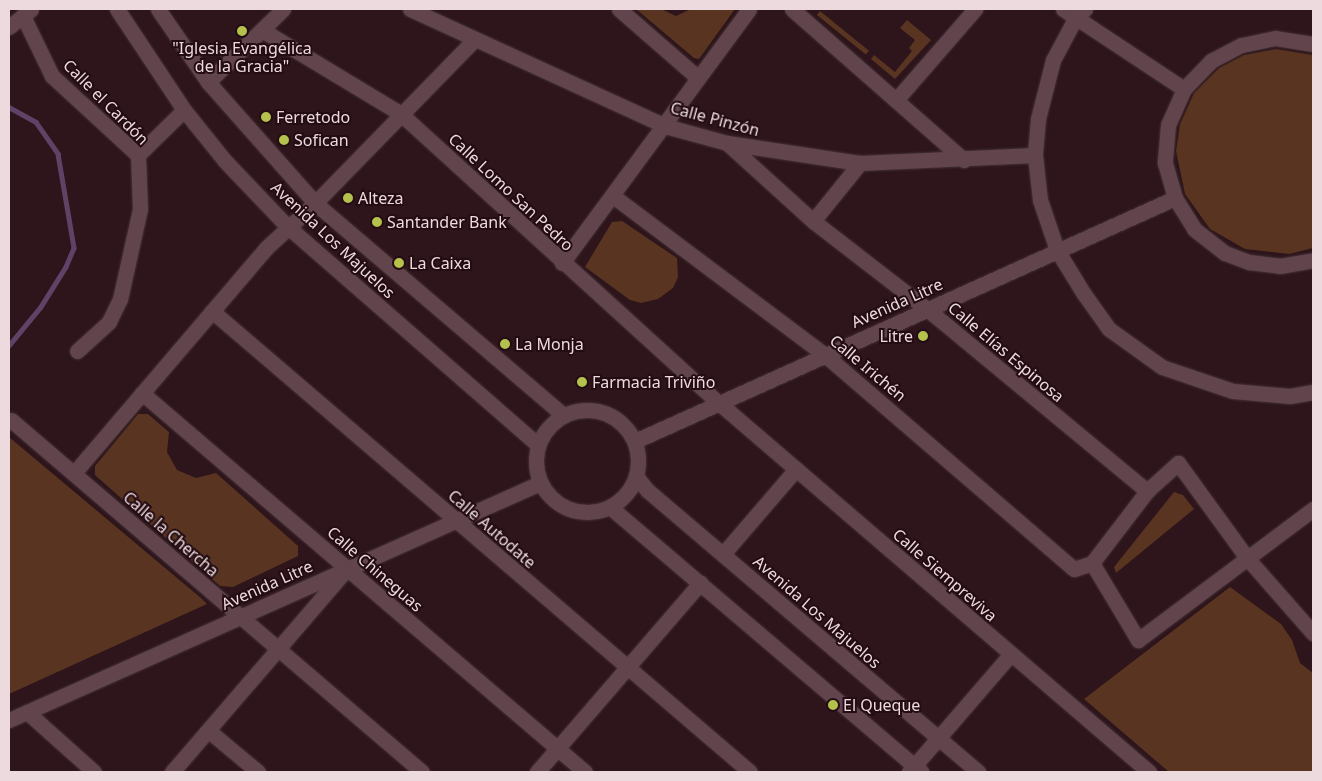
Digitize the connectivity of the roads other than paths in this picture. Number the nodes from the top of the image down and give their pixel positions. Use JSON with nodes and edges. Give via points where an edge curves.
{"nodes":[{"id":1,"x":117,"y":9,"type":"edge"},
{"id":2,"x":158,"y":9,"type":"edge"},
{"id":3,"x":283,"y":9,"type":"edge"},
{"id":4,"x":619,"y":9,"type":"edge"},
{"id":5,"x":749,"y":9,"type":"edge"},
{"id":6,"x":792,"y":9,"type":"edge"},
{"id":7,"x":975,"y":9,"type":"edge"},
{"id":8,"x":1063,"y":9,"type":"edge"},
{"id":9,"x":420,"y":11,"type":"edge"},
{"id":10,"x":27,"y":12,"type":"edge"},
{"id":11,"x":1080,"y":13,"type":"edge"},
{"id":12,"x":9,"y":27,"type":"edge"},
{"id":13,"x":262,"y":30,"type":"junction"},
{"id":14,"x":475,"y":39,"type":"junction"},
{"id":15,"x":1313,"y":44,"type":"edge"},
{"id":16,"x":698,"y":78,"type":"junction"},
{"id":17,"x":208,"y":82,"type":"junction"},
{"id":18,"x":1184,"y":89,"type":"junction"},
{"id":19,"x":896,"y":100,"type":"junction"},
{"id":20,"x":184,"y":110,"type":"junction"},
{"id":21,"x":401,"y":114,"type":"junction"},
{"id":22,"x":665,"y":126,"type":"junction"},
{"id":23,"x":727,"y":143,"type":"junction"},
{"id":24,"x":138,"y":155,"type":"junction"},
{"id":25,"x":1035,"y":155,"type":"junction"},
{"id":26,"x":964,"y":160,"type":"junction"},
{"id":27,"x":860,"y":163,"type":"junction"},
{"id":28,"x":613,"y":196,"type":"junction"},
{"id":29,"x":1175,"y":198,"type":"junction"},
{"id":30,"x":315,"y":203,"type":"junction"},
{"id":31,"x":813,"y":221,"type":"junction"},
{"id":32,"x":287,"y":226,"type":"junction"},
{"id":33,"x":1057,"y":250,"type":"junction"},
{"id":34,"x":562,"y":263,"type":"junction"},
{"id":35,"x":1312,"y":265,"type":"edge"},
{"id":36,"x":927,"y":309,"type":"junction"},
{"id":37,"x":212,"y":311,"type":"junction"},
{"id":38,"x":77,"y":351,"type":"dead end"},
{"id":39,"x":825,"y":355,"type":"junction"},
{"id":40,"x":1313,"y":392,"type":"edge"},
{"id":41,"x":142,"y":393,"type":"junction"},
{"id":42,"x":719,"y":403,"type":"junction"},
{"id":43,"x":564,"y":415,"type":"junction"},
{"id":44,"x":11,"y":420,"type":"dead end"},
{"id":45,"x":635,"y":441,"type":"junction"},
{"id":46,"x":538,"y":445,"type":"junction"},
{"id":47,"x":796,"y":470,"type":"junction"},
{"id":48,"x":74,"y":473,"type":"junction"},
{"id":49,"x":636,"y":476,"type":"junction"},
{"id":50,"x":540,"y":483,"type":"junction"},
{"id":51,"x":1148,"y":491,"type":"junction"},
{"id":52,"x":610,"y":507,"type":"junction"},
{"id":53,"x":1313,"y":509,"type":"edge"},
{"id":54,"x":455,"y":520,"type":"junction"},
{"id":55,"x":723,"y":554,"type":"junction"},
{"id":56,"x":1247,"y":558,"type":"junction"},
{"id":57,"x":1092,"y":563,"type":"junction"},
{"id":58,"x":347,"y":568,"type":"junction"},
{"id":59,"x":700,"y":583,"type":"junction"},
{"id":60,"x":240,"y":616,"type":"junction"},
{"id":61,"x":1313,"y":633,"type":"edge"},
{"id":62,"x":279,"y":650,"type":"junction"},
{"id":63,"x":1011,"y":654,"type":"junction"},
{"id":64,"x":628,"y":668,"type":"junction"},
{"id":65,"x":27,"y":712,"type":"junction"},
{"id":66,"x":9,"y":720,"type":"edge"},
{"id":67,"x":209,"y":731,"type":"junction"},
{"id":68,"x":938,"y":738,"type":"junction"},
{"id":69,"x":557,"y":748,"type":"junction"},
{"id":70,"x":915,"y":770,"type":"edge"},
{"id":71,"x":94,"y":772,"type":"edge"},
{"id":72,"x":172,"y":772,"type":"edge"},
{"id":73,"x":258,"y":772,"type":"edge"},
{"id":74,"x":422,"y":772,"type":"edge"},
{"id":75,"x":537,"y":772,"type":"edge"},
{"id":76,"x":585,"y":772,"type":"edge"},
{"id":77,"x":750,"y":772,"type":"edge"},
{"id":78,"x":978,"y":772,"type":"edge"},
{"id":79,"x":1149,"y":772,"type":"edge"}],
"edges":[{"from":1,"to":20,"type":"street","name":"Avenida Los Majuelos"},
{"from":2,"to":17,"type":"street","name":"Avenida Los Majuelos"},
{"from":3,"to":13,"type":"street"},
{"from":4,"to":16,"type":"street"},
{"from":5,"to":16,"type":"street"},
{"from":6,"to":19,"type":"street"},
{"from":7,"to":19,"type":"street"},
{"from":8,"to":11,"type":"street"},
{"from":9,"to":14,"type":"street","name":"Calle Pinzón"},
{"from":10,"to":12,"type":"street"},
{"from":10,"to":24,"type":"street","name":"Calle el Cardón","via":[[52,76]]},
{"from":11,"to":18,"type":"street"},
{"from":11,"to":25,"type":"street","via":[[1053,60],[1038,119]]},
{"from":13,"to":17,"type":"street"},
{"from":13,"to":21,"type":"street","name":"Calle Lomo San Pedro"},
{"from":14,"to":21,"type":"street"},
{"from":14,"to":22,"type":"street","name":"Calle Pinzón"},
{"from":15,"to":18,"type":"street","via":[[1275,38],[1241,45],[1211,61]]},
{"from":16,"to":22,"type":"street"},
{"from":17,"to":30,"type":"street","name":"Avenida Los Majuelos"},
{"from":18,"to":29,"type":"street","via":[[1168,125],[1165,163]]},
{"from":19,"to":26,"type":"street"},
{"from":20,"to":24,"type":"street"},
{"from":20,"to":32,"type":"street","name":"Avenida Los Majuelos","via":[[225,161]]},
{"from":21,"to":30,"type":"street"},
{"from":21,"to":34,"type":"street","name":"Calle Lomo San Pedro"},
{"from":22,"to":23,"type":"street","name":"Calle Pinzón"},
{"from":22,"to":28,"type":"street"},
{"from":23,"to":27,"type":"street","name":"Calle Pinzón"},
{"from":23,"to":31,"type":"street","name":"Calle Elías Espinosa"},
{"from":24,"to":38,"type":"street","name":"Calle el Cardón","via":[[140,209],[120,299],[109,322]]},
{"from":25,"to":26,"type":"street","name":"Calle Pinzón"},
{"from":25,"to":33,"type":"street","via":[[1040,200]]},
{"from":26,"to":27,"type":"street","name":"Calle Pinzón"},
{"from":27,"to":31,"type":"street"},
{"from":28,"to":34,"type":"street"},
{"from":28,"to":39,"type":"street","name":"Calle Irichén"},
{"from":29,"to":33,"type":"street","name":"Avenida Litre"},
{"from":29,"to":35,"type":"street","via":[[1194,229],[1225,253],[1249,262],[1280,266]]},
{"from":30,"to":32,"type":"street"},
{"from":30,"to":43,"type":"street","name":"Avenida Los Majuelos"},
{"from":31,"to":36,"type":"street","name":"Calle Elías Espinosa"},
{"from":32,"to":37,"type":"street"},
{"from":32,"to":46,"type":"street","name":"Avenida Los Majuelos"},
{"from":33,"to":36,"type":"street","name":"Avenida Litre"},
{"from":33,"to":40,"type":"street","via":[[1109,329],[1162,367],[1233,392],[1290,396]]},
{"from":34,"to":42,"type":"street","name":"Calle Lomo San Pedro"},
{"from":36,"to":39,"type":"street","name":"Avenida Litre"},
{"from":36,"to":51,"type":"street","name":"Calle Elías Espinosa"},
{"from":37,"to":41,"type":"street"},
{"from":37,"to":54,"type":"street","name":"Calle Autodate"},
{"from":39,"to":42,"type":"street","name":"Avenida Litre"},
{"from":39,"to":57,"type":"street","name":"Calle Irichén","via":[[1074,569]]},
{"from":41,"to":48,"type":"street"},
{"from":41,"to":58,"type":"street","name":"Calle Chineguas"},
{"from":42,"to":45,"type":"street","name":"Avenida Litre"},
{"from":42,"to":47,"type":"street","name":"Calle Siempreviva"},
{"from":43,"to":45,"type":"street","via":[[578,410],[599,411],[618,420]]},
{"from":43,"to":46,"type":"street","via":[[546,430]]},
{"from":44,"to":48,"type":"street","name":"Calle la Chercha"},
{"from":45,"to":49,"type":"street"},
{"from":46,"to":50,"type":"street","via":[[535,464]]},
{"from":47,"to":55,"type":"street"},
{"from":47,"to":63,"type":"street","name":"Calle Siempreviva"},
{"from":48,"to":60,"type":"street","name":"Calle la Chercha"},
{"from":49,"to":52,"type":"street","via":[[623,497]]},
{"from":49,"to":55,"type":"street","name":"Avenida Los Majuelos","via":[[647,490]]},
{"from":50,"to":52,"type":"street","via":[[554,501],[575,512],[597,512]]},
{"from":50,"to":54,"type":"street","name":"Avenida Litre"},
{"from":51,"to":56,"type":"street","via":[[1178,463]]},
{"from":51,"to":57,"type":"street"},
{"from":52,"to":59,"type":"street"},
{"from":53,"to":56,"type":"street"},
{"from":54,"to":58,"type":"street","name":"Avenida Litre"},
{"from":54,"to":64,"type":"street","name":"Calle Autodate"},
{"from":55,"to":68,"type":"street","name":"Avenida Los Majuelos"},
{"from":56,"to":57,"type":"street","via":[[1138,640]]},
{"from":56,"to":61,"type":"street"},
{"from":58,"to":60,"type":"street","name":"Avenida Litre"},
{"from":58,"to":62,"type":"street"},
{"from":58,"to":69,"type":"street","name":"Calle Chineguas"},
{"from":59,"to":64,"type":"street"},
{"from":59,"to":70,"type":"street"},
{"from":60,"to":62,"type":"street","name":"Calle la Chercha"},
{"from":60,"to":65,"type":"street","name":"Avenida Litre"},
{"from":62,"to":67,"type":"street"},
{"from":62,"to":74,"type":"street","name":"Calle la Chercha"},
{"from":63,"to":68,"type":"street"},
{"from":63,"to":79,"type":"street","name":"Calle Siempreviva"},
{"from":64,"to":69,"type":"street"},
{"from":64,"to":77,"type":"street","name":"Calle Autodate"},
{"from":65,"to":66,"type":"street","name":"Avenida Litre"},
{"from":65,"to":71,"type":"street"},
{"from":67,"to":72,"type":"street"},
{"from":67,"to":73,"type":"street"},
{"from":68,"to":70,"type":"street"},
{"from":68,"to":78,"type":"street","name":"Avenida Los Majuelos"},
{"from":69,"to":75,"type":"street"},
{"from":69,"to":76,"type":"street","name":"Calle Chineguas"}]}
